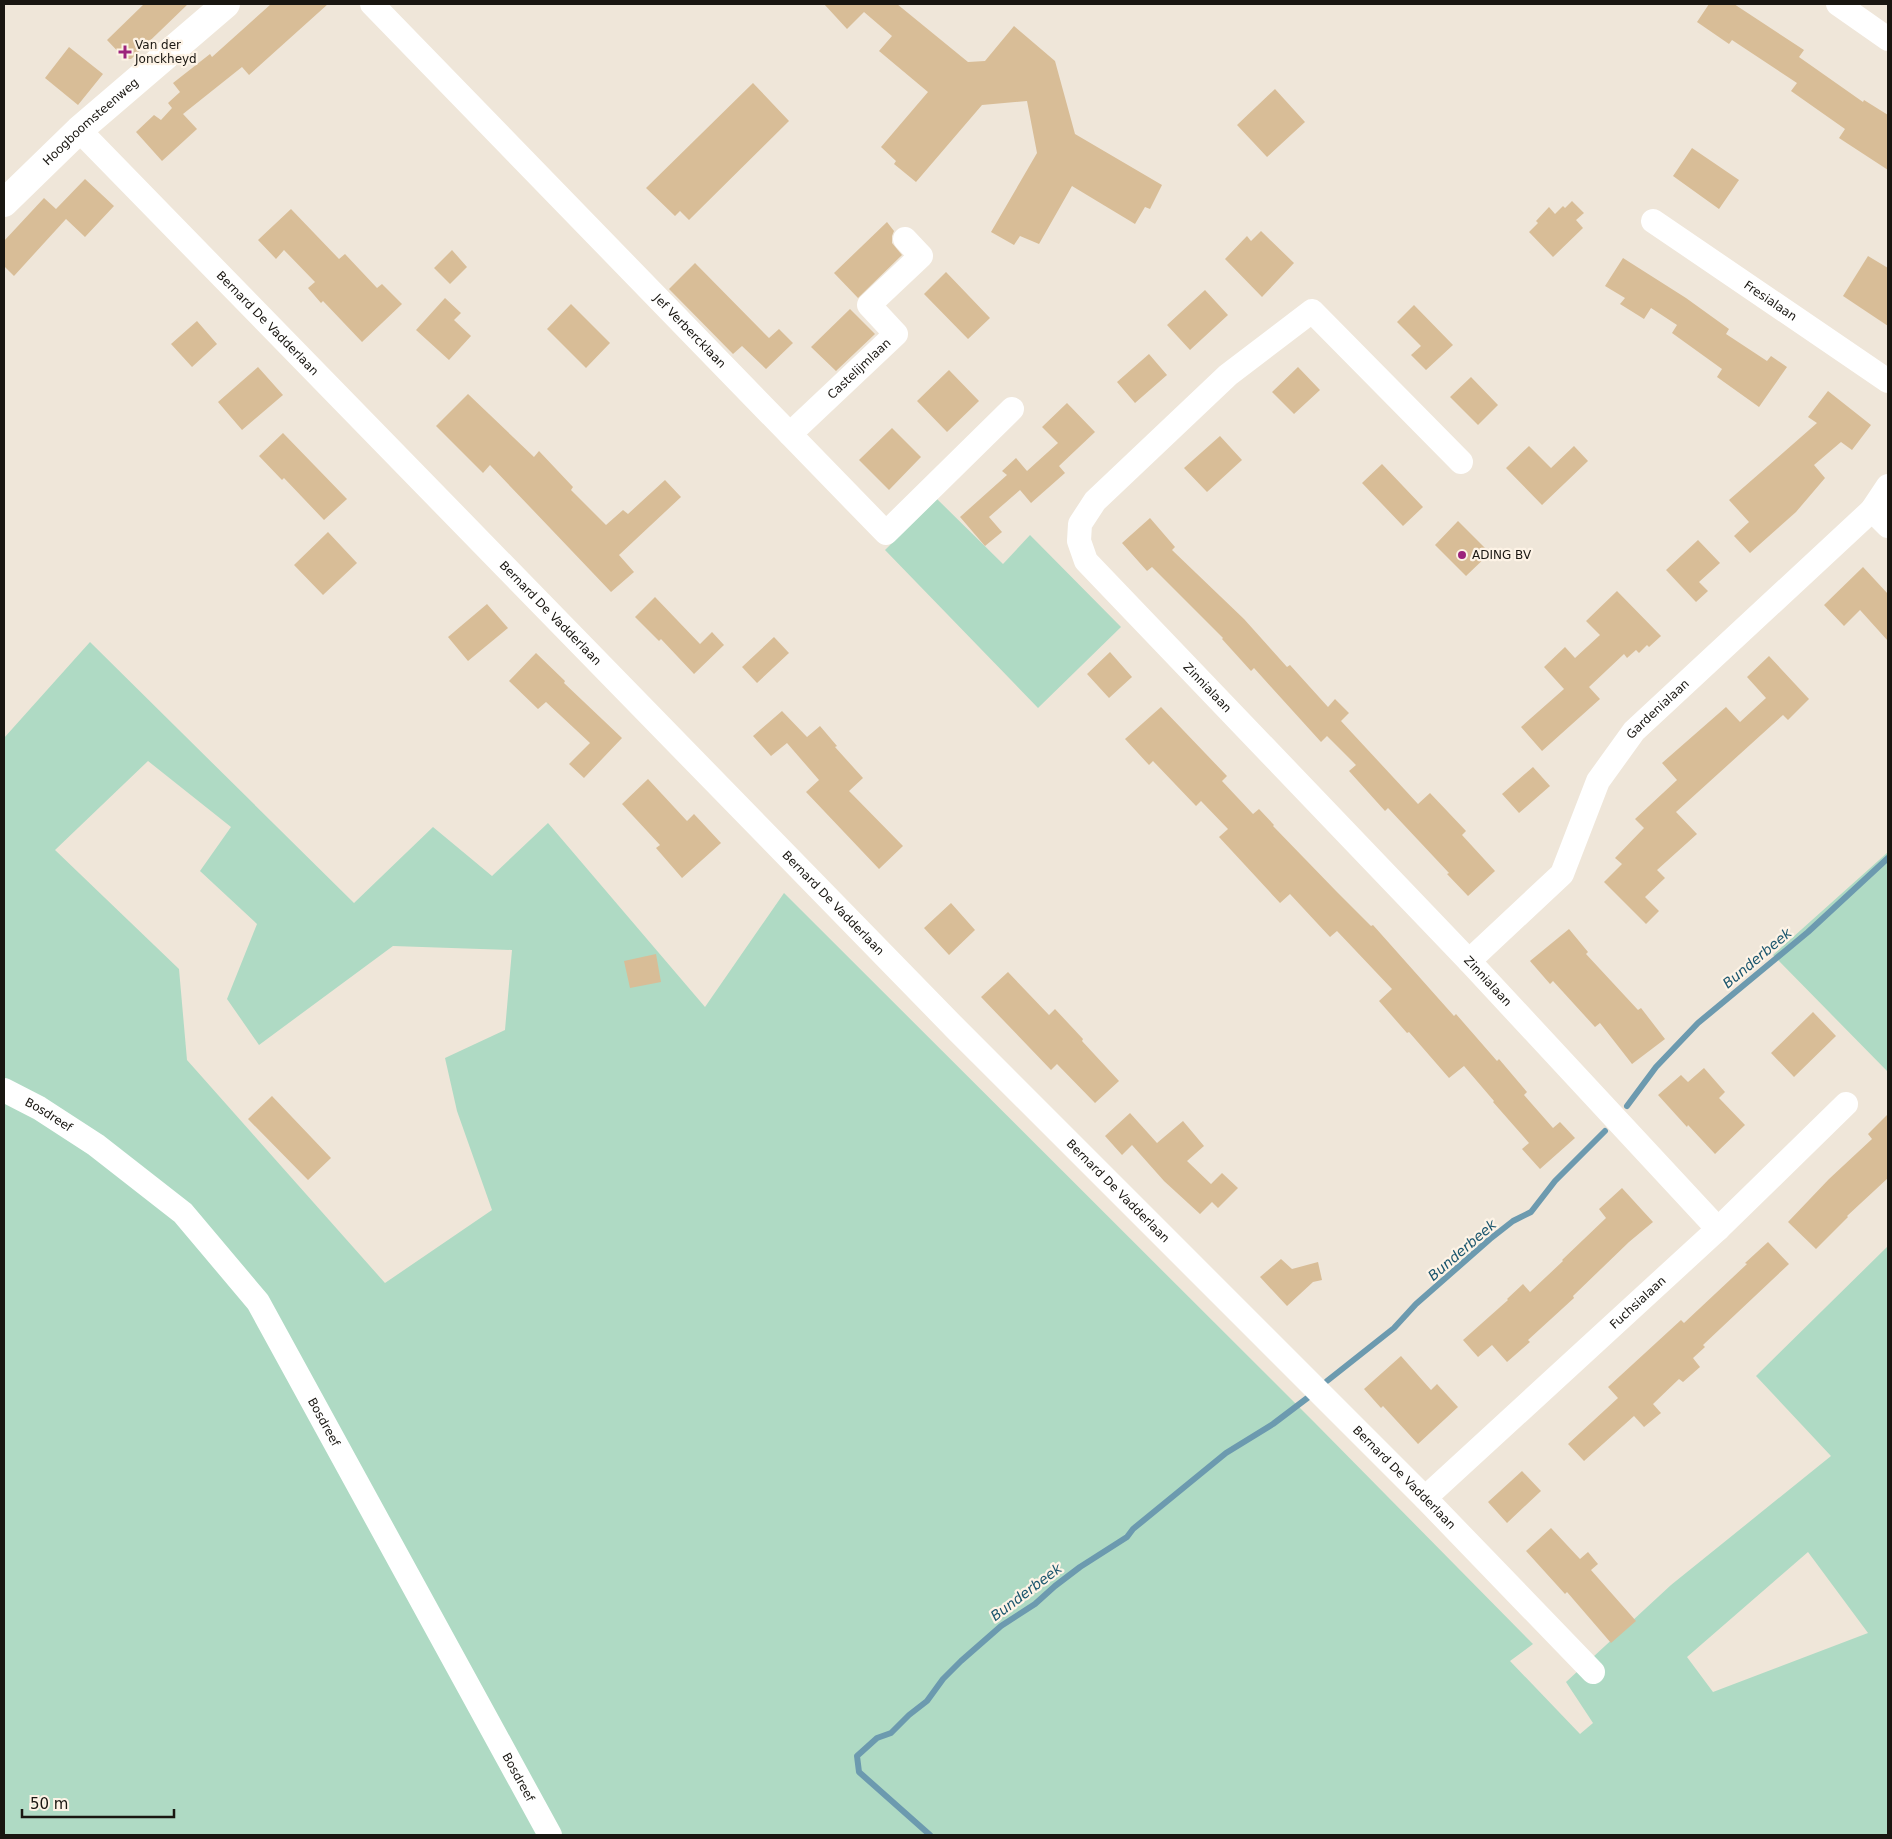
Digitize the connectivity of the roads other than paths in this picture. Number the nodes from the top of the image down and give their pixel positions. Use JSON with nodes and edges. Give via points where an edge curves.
{"nodes":[{"id":1,"x":226,"y":4,"type":"edge"},
{"id":2,"x":372,"y":4,"type":"edge"},
{"id":3,"x":1838,"y":4,"type":"edge"},
{"id":4,"x":1888,"y":39,"type":"edge"},
{"id":5,"x":79,"y":130,"type":"junction"},
{"id":6,"x":4,"y":203,"type":"edge"},
{"id":7,"x":1653,"y":221,"type":"dead end"},
{"id":8,"x":905,"y":238,"type":"dead end"},
{"id":9,"x":1888,"y":381,"type":"edge"},
{"id":10,"x":1012,"y":409,"type":"dead end"},
{"id":11,"x":790,"y":434,"type":"junction"},
{"id":12,"x":1461,"y":462,"type":"dead end"},
{"id":13,"x":1888,"y":486,"type":"edge"},
{"id":14,"x":1880,"y":518,"type":"edge"},
{"id":15,"x":1469,"y":961,"type":"junction"},
{"id":16,"x":4,"y":1090,"type":"edge"},
{"id":17,"x":1846,"y":1104,"type":"dead end"},
{"id":18,"x":1718,"y":1229,"type":"junction"},
{"id":19,"x":1425,"y":1498,"type":"junction"},
{"id":20,"x":1593,"y":1672,"type":"dead end"},
{"id":21,"x":550,"y":1835,"type":"edge"}],
"edges":[{"from":1,"to":5,"type":"street","name":"Hoogboomsteenweg"},
{"from":2,"to":11,"type":"street","name":"Jef Verbercklaan"},
{"from":3,"to":4,"type":"street"},
{"from":5,"to":6,"type":"street","name":"Hoogboomsteenweg"},
{"from":5,"to":19,"type":"street","name":"Bernard De Vadderlaan","via":[[956,1029]]},
{"from":7,"to":9,"type":"street","name":"Fresialaan"},
{"from":8,"to":11,"type":"street","name":"Castelijmlaan","via":[[921,256],[869,306],[896,334]]},
{"from":10,"to":11,"type":"street","name":"Jef Verbercklaan","via":[[886,533]]},
{"from":12,"to":15,"type":"street","name":"Zinnialaan","via":[[1312,311],[1228,375],[1134,462],[1095,501],[1080,524],[1079,541],[1086,561]]},
{"from":13,"to":14,"type":"street","name":"Gardenialaan"},
{"from":14,"to":15,"type":"street","name":"Gardenialaan","via":[[1634,731],[1598,781],[1562,874]]},
{"from":15,"to":18,"type":"street","name":"Zinnialaan"},
{"from":16,"to":21,"type":"street","name":"Bosdreef","via":[[96,1144],[183,1213],[258,1302]]},
{"from":17,"to":18,"type":"street","name":"Fuchsialaan"},
{"from":18,"to":19,"type":"street","name":"Fuchsialaan"},
{"from":19,"to":20,"type":"street","name":"Bernard De Vadderlaan"}]}
